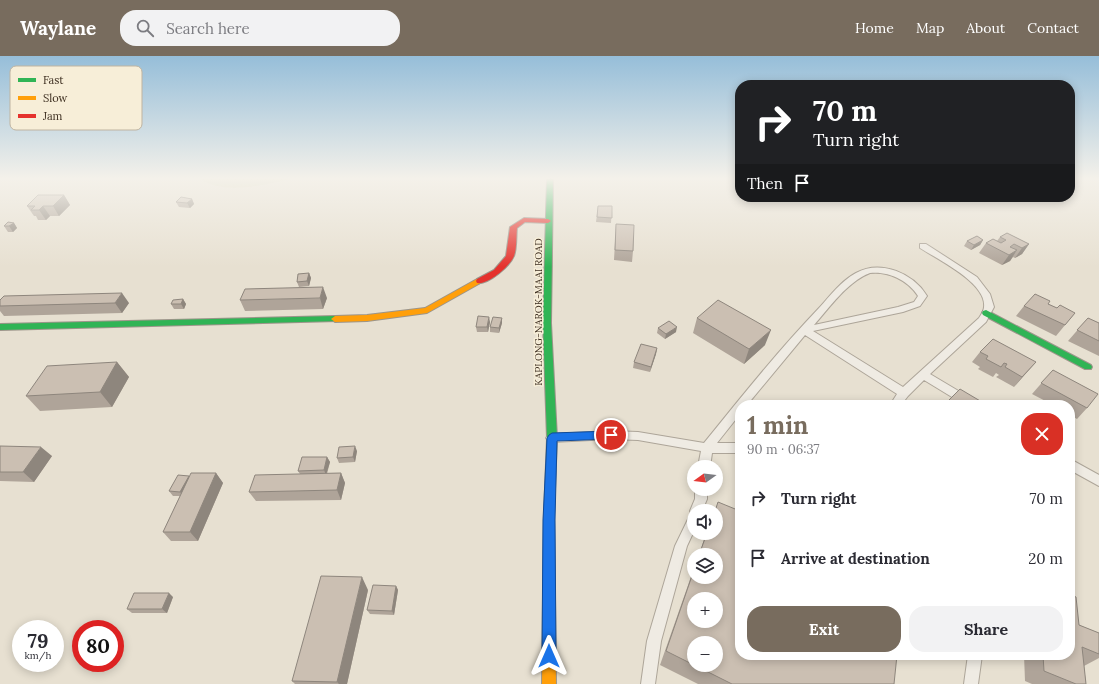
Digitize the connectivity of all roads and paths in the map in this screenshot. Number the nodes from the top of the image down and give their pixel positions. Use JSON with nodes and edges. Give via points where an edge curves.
{"nodes":[{"id":1,"x":549,"y":208,"type":"edge"},
{"id":2,"x":548,"y":221,"type":"junction"},
{"id":3,"x":923,"y":246,"type":"dead end"},
{"id":4,"x":986,"y":313,"type":"junction"},
{"id":5,"x":0,"y":328,"type":"edge"},
{"id":6,"x":804,"y":330,"type":"junction"},
{"id":7,"x":1088,"y":367,"type":"dead end"},
{"id":8,"x":923,"y":375,"type":"junction"},
{"id":9,"x":904,"y":393,"type":"junction"},
{"id":10,"x":744,"y":400,"type":"edge"},
{"id":11,"x":899,"y":400,"type":"edge"},
{"id":12,"x":965,"y":400,"type":"edge"},
{"id":13,"x":735,"y":412,"type":"edge"},
{"id":14,"x":552,"y":438,"type":"junction"},
{"id":15,"x":707,"y":448,"type":"junction"},
{"id":16,"x":735,"y":448,"type":"edge"},
{"id":17,"x":705,"y":460,"type":"edge"},
{"id":18,"x":1075,"y":467,"type":"edge"},
{"id":19,"x":1099,"y":481,"type":"edge"},
{"id":20,"x":687,"y":533,"type":"edge"},
{"id":21,"x":974,"y":660,"type":"edge"},
{"id":22,"x":549,"y":684,"type":"edge"},
{"id":23,"x":648,"y":684,"type":"edge"},
{"id":24,"x":972,"y":684,"type":"edge"}],
"edges":[{"from":1,"to":2,"type":"main road","name":"KAPLONG-NAROK-MAAI ROAD"},
{"from":2,"to":5,"type":"main road","via":[[524,220],[514,227],[510,256],[497,272],[427,310],[367,318]]},
{"from":2,"to":14,"type":"main road","name":"KAPLONG-NAROK-MAAI ROAD","via":[[547,323]]},
{"from":3,"to":4,"type":"lane","via":[[974,279],[986,294]]},
{"from":4,"to":7,"type":"main road"},
{"from":4,"to":8,"type":"lane","via":[[983,320]]},
{"from":6,"to":6,"type":"lane","via":[[900,310],[917,304],[923,296],[907,279],[890,271],[874,269],[857,274],[846,282]]},
{"from":6,"to":9,"type":"lane"},
{"from":6,"to":10,"type":"lane"},
{"from":8,"to":9,"type":"lane"},
{"from":8,"to":12,"type":"lane"},
{"from":9,"to":11,"type":"lane"},
{"from":13,"to":15,"type":"lane"},
{"from":14,"to":15,"type":"lane","via":[[638,436]]},
{"from":14,"to":22,"type":"main road","name":"KAPLONG-NAROK-MAAI ROAD"},
{"from":15,"to":16,"type":"lane"},
{"from":15,"to":17,"type":"lane"},
{"from":18,"to":19,"type":"lane"},
{"from":20,"to":23,"type":"lane","via":[[654,641]]},
{"from":21,"to":24,"type":"lane"}]}
